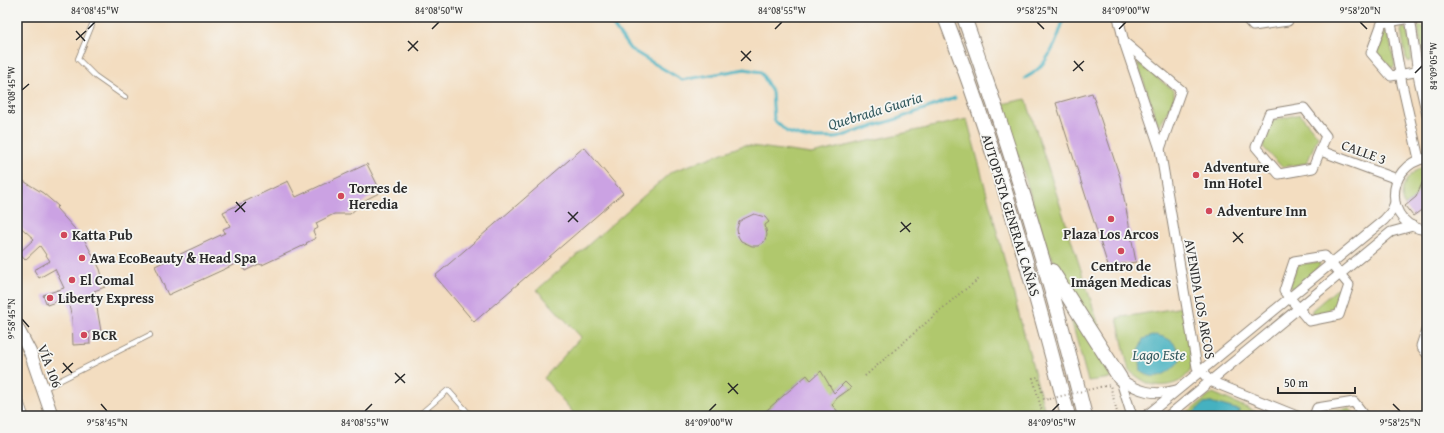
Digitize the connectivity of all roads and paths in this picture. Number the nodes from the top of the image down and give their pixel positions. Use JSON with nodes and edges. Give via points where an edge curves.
{"nodes":[{"id":1,"x":92,"y":17,"type":"edge"},
{"id":2,"x":946,"y":17,"type":"edge"},
{"id":3,"x":964,"y":17,"type":"edge"},
{"id":4,"x":1118,"y":17,"type":"edge"},
{"id":5,"x":1245,"y":17,"type":"edge"},
{"id":6,"x":1289,"y":17,"type":"edge"},
{"id":7,"x":1412,"y":17,"type":"edge"},
{"id":8,"x":1424,"y":17,"type":"edge"},
{"id":9,"x":1391,"y":19,"type":"edge"},
{"id":10,"x":1427,"y":21,"type":"edge"},
{"id":11,"x":1124,"y":42,"type":"junction"},
{"id":12,"x":1422,"y":71,"type":"edge"},
{"id":13,"x":1400,"y":75,"type":"junction"},
{"id":14,"x":125,"y":97,"type":"dead end"},
{"id":15,"x":980,"y":112,"type":"junction"},
{"id":16,"x":1427,"y":115,"type":"edge"},
{"id":17,"x":1160,"y":149,"type":"junction"},
{"id":18,"x":1321,"y":151,"type":"junction"},
{"id":19,"x":1423,"y":158,"type":"edge"},
{"id":20,"x":1397,"y":178,"type":"junction"},
{"id":21,"x":1395,"y":203,"type":"junction"},
{"id":22,"x":1413,"y":226,"type":"junction"},
{"id":23,"x":1427,"y":230,"type":"edge"},
{"id":24,"x":1043,"y":257,"type":"junction"},
{"id":25,"x":1331,"y":264,"type":"junction"},
{"id":26,"x":1340,"y":274,"type":"junction"},
{"id":27,"x":979,"y":279,"type":"dead end"},
{"id":28,"x":1290,"y":298,"type":"junction"},
{"id":29,"x":1298,"y":308,"type":"junction"},
{"id":30,"x":17,"y":327,"type":"edge"},
{"id":31,"x":1427,"y":328,"type":"edge"},
{"id":32,"x":150,"y":335,"type":"dead end"},
{"id":33,"x":1427,"y":354,"type":"edge"},
{"id":34,"x":1201,"y":372,"type":"junction"},
{"id":35,"x":865,"y":376,"type":"dead end"},
{"id":36,"x":1120,"y":378,"type":"junction"},
{"id":37,"x":1210,"y":381,"type":"junction"},
{"id":38,"x":17,"y":389,"type":"edge"},
{"id":39,"x":43,"y":389,"type":"junction"},
{"id":40,"x":1178,"y":390,"type":"junction"},
{"id":41,"x":26,"y":416,"type":"edge"},
{"id":42,"x":52,"y":416,"type":"edge"},
{"id":43,"x":418,"y":416,"type":"edge"},
{"id":44,"x":471,"y":416,"type":"edge"},
{"id":45,"x":1041,"y":416,"type":"edge"},
{"id":46,"x":1060,"y":416,"type":"edge"},
{"id":47,"x":1068,"y":416,"type":"edge"},
{"id":48,"x":1085,"y":416,"type":"edge"},
{"id":49,"x":1118,"y":416,"type":"edge"},
{"id":50,"x":1132,"y":416,"type":"edge"},
{"id":51,"x":1146,"y":416,"type":"edge"},
{"id":52,"x":1168,"y":416,"type":"edge"},
{"id":53,"x":1298,"y":416,"type":"edge"},
{"id":54,"x":1314,"y":416,"type":"edge"},
{"id":55,"x":1365,"y":416,"type":"edge"}],
"edges":[{"from":1,"to":14,"type":"lane","via":[[92,25],[78,59],[95,76]]},
{"from":2,"to":15,"type":"highway","name":"AUTOPISTA GENERAL CAÑAS"},
{"from":3,"to":24,"type":"highway","name":"AUTOPISTA GENERAL CAÑAS","via":[[996,106]]},
{"from":4,"to":11,"type":"street","name":"AVENIDA LOS ARCOS"},
{"from":5,"to":6,"type":"street","via":[[1253,26],[1288,21]]},
{"from":7,"to":9,"type":"street"},
{"from":7,"to":12,"type":"street"},
{"from":8,"to":10,"type":"street"},
{"from":9,"to":13,"type":"street"},
{"from":9,"to":13,"type":"street","via":[[1382,23],[1372,53],[1391,76]]},
{"from":11,"to":17,"type":"street","name":"AVENIDA LOS ARCOS"},
{"from":11,"to":17,"type":"street","name":"AVENIDA LOS ARCOS","via":[[1181,90]]},
{"from":12,"to":13,"type":"street"},
{"from":12,"to":16,"type":"street"},
{"from":13,"to":19,"type":"street"},
{"from":15,"to":46,"type":"highway"},
{"from":15,"to":47,"type":"highway","name":"AUTOPISTA GENERAL CAÑAS"},
{"from":17,"to":34,"type":"street","name":"AVENIDA LOS ARCOS","via":[[1197,367]]},
{"from":18,"to":18,"type":"street","via":[[1326,136],[1304,108],[1269,114],[1256,148],[1279,174],[1313,168]]},
{"from":18,"to":20,"type":"street","name":"CALLE 3"},
{"from":19,"to":20,"type":"street","via":[[1410,163]]},
{"from":20,"to":21,"type":"street","via":[[1394,190]]},
{"from":21,"to":22,"type":"street","via":[[1402,216]]},
{"from":21,"to":25,"type":"street","via":[[1384,220]]},
{"from":22,"to":23,"type":"street"},
{"from":22,"to":26,"type":"street","via":[[1391,232]]},
{"from":24,"to":36,"type":"highway"},
{"from":24,"to":48,"type":"highway","name":"AUTOPISTA GENERAL CAÑAS"},
{"from":25,"to":26,"type":"street"},
{"from":25,"to":28,"type":"street"},
{"from":25,"to":28,"type":"street","via":[[1325,256],[1294,261],[1284,291]]},
{"from":26,"to":29,"type":"street"},
{"from":26,"to":29,"type":"street","via":[[1349,285],[1339,315],[1309,321]]},
{"from":27,"to":35,"type":"path"},
{"from":28,"to":29,"type":"street"},
{"from":28,"to":34,"type":"street"},
{"from":29,"to":37,"type":"street"},
{"from":30,"to":39,"type":"main road","name":"VÍA 106","via":[[30,352]]},
{"from":31,"to":33,"type":"street","via":[[1421,346]]},
{"from":32,"to":39,"type":"lane"},
{"from":34,"to":37,"type":"street","name":"AVENIDA LOS ARCOS"},
{"from":34,"to":40,"type":"street"},
{"from":36,"to":40,"type":"street","via":[[1130,386],[1154,394]]},
{"from":36,"to":50,"type":"street"},
{"from":37,"to":52,"type":"street"},
{"from":37,"to":53,"type":"street","name":"AVENIDA LOS ARCOS"},
{"from":38,"to":41,"type":"lane"},
{"from":39,"to":42,"type":"main road","name":"VÍA 106"},
{"from":40,"to":51,"type":"street"},
{"from":43,"to":44,"type":"lane","via":[[448,390]]},
{"from":45,"to":49,"type":"path","bridge":true,"via":[[1043,415],[1033,378],[1038,377],[1044,400],[1110,385]]},
{"from":54,"to":55,"type":"street","via":[[1317,408],[1354,402]]}]}
